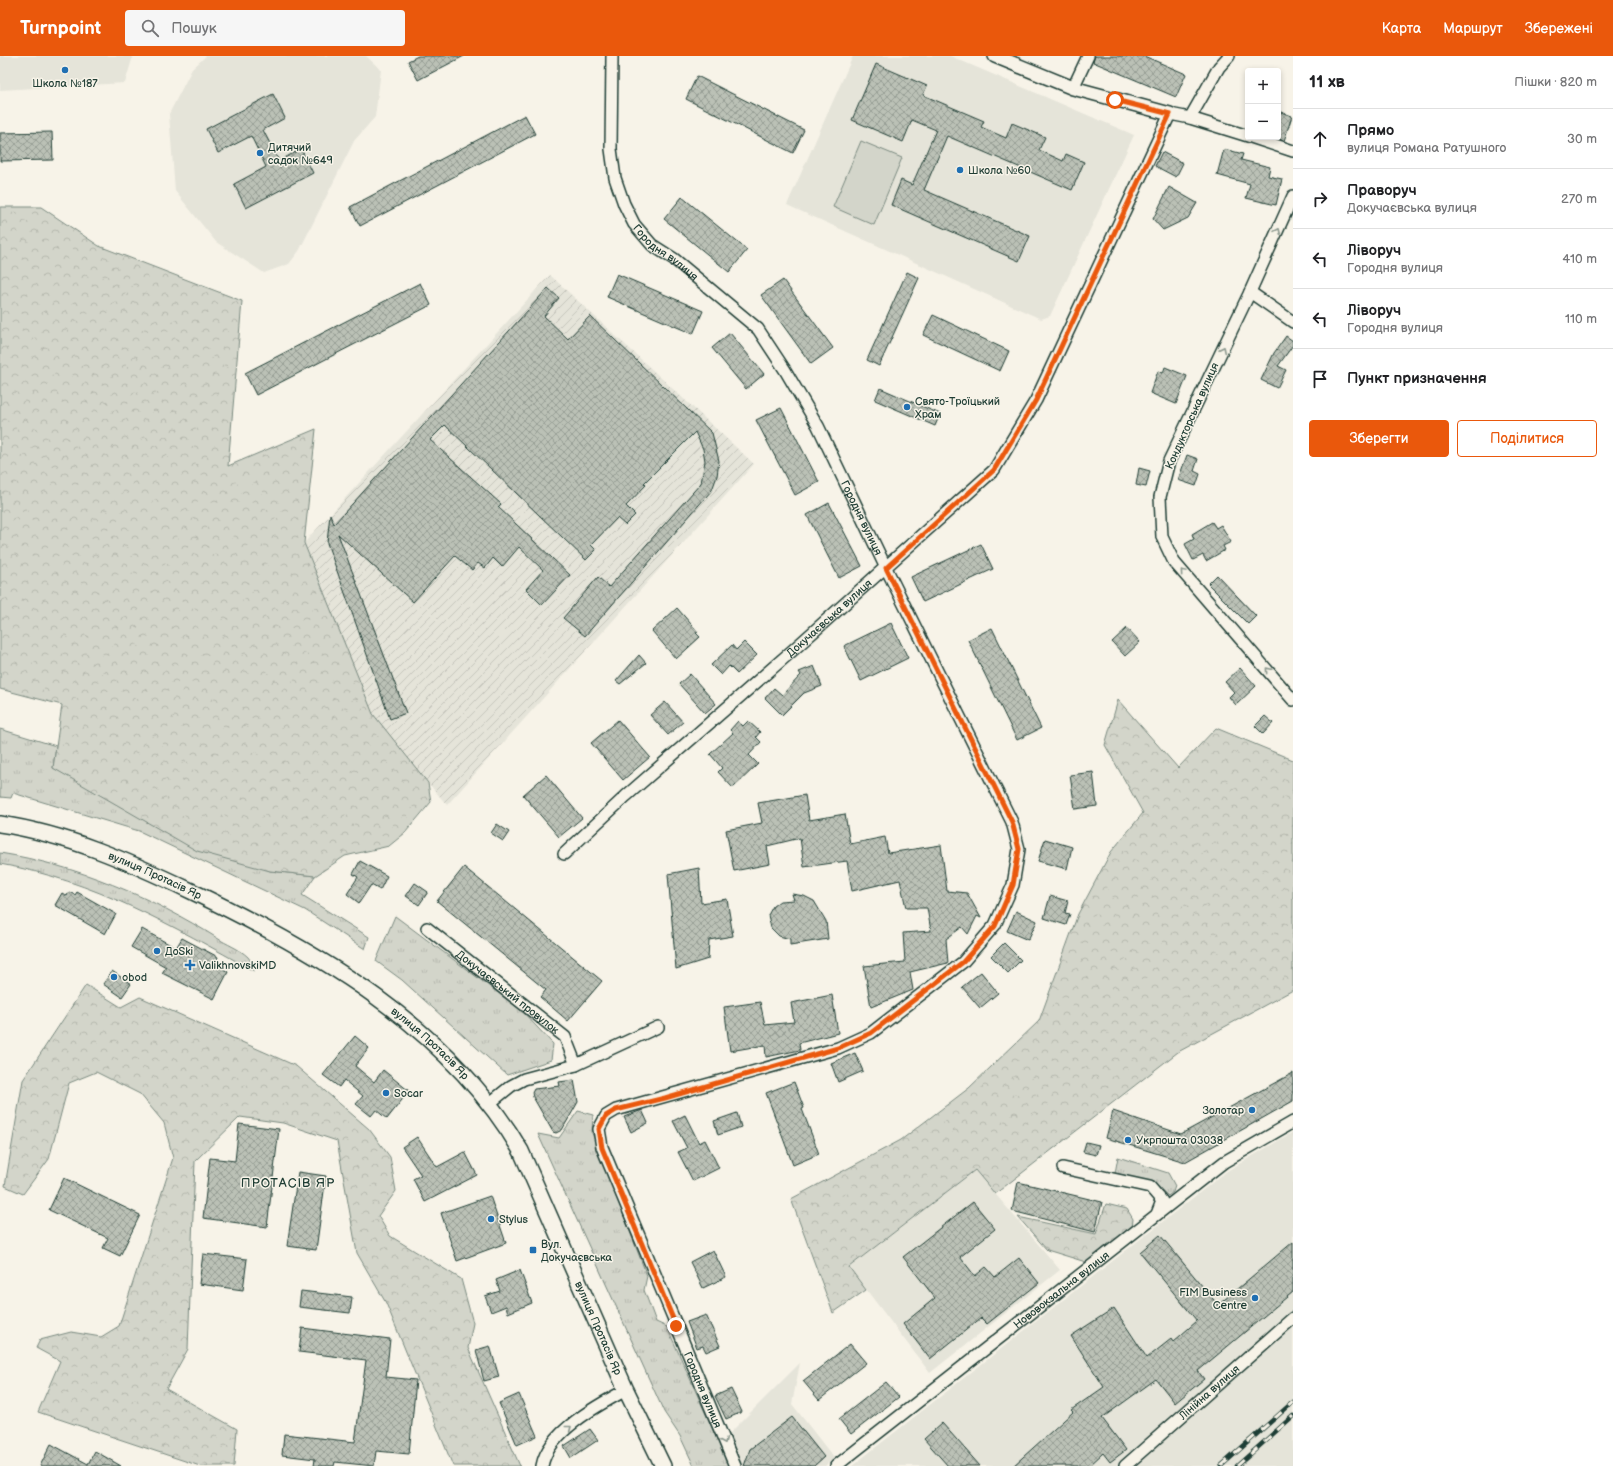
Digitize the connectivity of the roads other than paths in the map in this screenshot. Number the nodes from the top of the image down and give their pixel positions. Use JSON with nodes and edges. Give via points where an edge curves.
{"nodes":[{"id":1,"x":612,"y":56,"type":"edge"},
{"id":2,"x":995,"y":56,"type":"edge"},
{"id":3,"x":1088,"y":56,"type":"edge"},
{"id":4,"x":1229,"y":56,"type":"edge"},
{"id":5,"x":1073,"y":88,"type":"junction"},
{"id":6,"x":1170,"y":114,"type":"junction"},
{"id":7,"x":1190,"y":118,"type":"junction"},
{"id":8,"x":1245,"y":136,"type":"edge"},
{"id":9,"x":1259,"y":140,"type":"edge"},
{"id":10,"x":1293,"y":150,"type":"edge"},
{"id":11,"x":1293,"y":196,"type":"edge"},
{"id":12,"x":1250,"y":292,"type":"junction"},
{"id":13,"x":1293,"y":322,"type":"edge"},
{"id":14,"x":886,"y":568,"type":"junction"},
{"id":15,"x":1293,"y":700,"type":"edge"},
{"id":16,"x":0,"y":824,"type":"edge"},
{"id":17,"x":564,"y":854,"type":"dead end"},
{"id":18,"x":427,"y":928,"type":"dead end"},
{"id":19,"x":658,"y":1027,"type":"dead end"},
{"id":20,"x":576,"y":1065,"type":"junction"},
{"id":21,"x":490,"y":1103,"type":"junction"},
{"id":22,"x":1293,"y":1122,"type":"edge"},
{"id":23,"x":1063,"y":1168,"type":"dead end"},
{"id":24,"x":1157,"y":1215,"type":"junction"},
{"id":25,"x":1293,"y":1318,"type":"edge"},
{"id":26,"x":626,"y":1390,"type":"junction"},
{"id":27,"x":542,"y":1466,"type":"edge"},
{"id":28,"x":663,"y":1466,"type":"edge"},
{"id":29,"x":735,"y":1466,"type":"edge"},
{"id":30,"x":836,"y":1466,"type":"edge"},
{"id":31,"x":1125,"y":1466,"type":"edge"}],
"edges":[{"from":1,"to":14,"type":"street","name":"Городня вулиця","via":[[611,149],[615,178],[634,224],[652,245],[758,329],[818,426]]},
{"from":2,"to":5,"type":"street"},
{"from":3,"to":5,"type":"street"},
{"from":4,"to":7,"type":"street","via":[[1219,67]]},
{"from":5,"to":6,"type":"street"},
{"from":6,"to":7,"type":"street"},
{"from":6,"to":14,"type":"street","name":"Докучаєвська вулиця","via":[[1036,400],[994,470]]},
{"from":7,"to":8,"type":"street"},
{"from":9,"to":10,"type":"street"},
{"from":12,"to":11,"type":"street","name":"Кондукторська вулиця","one_way":true},
{"from":12,"to":13,"type":"street"},
{"from":15,"to":12,"type":"street","name":"Кондукторська вулиця","one_way":true,"via":[[1174,562],[1162,537],[1160,497],[1169,461]]},
{"from":14,"to":17,"type":"street","name":"Докучаєвська вулиця","via":[[626,796]]},
{"from":14,"to":29,"type":"street","name":"Городня вулиця","one_way":true,"via":[[1012,822],[1019,849],[1013,885],[995,926],[963,962],[871,1033],[838,1048],[616,1110],[606,1116],[599,1129],[602,1148]]},
{"from":16,"to":21,"type":"main road","name":"вулиця Протасів Яр","via":[[84,845],[128,862],[280,934],[358,984],[432,1041]]},
{"from":18,"to":20,"type":"street","name":"Докучаєвський провулок","via":[[566,1037]]},
{"from":19,"to":20,"type":"street"},
{"from":20,"to":21,"type":"street","via":[[524,1079]]},
{"from":21,"to":26,"type":"main road","name":"вулиця Протасів Яр","via":[[522,1151]]},
{"from":22,"to":24,"type":"street","name":"Нововокзальна вулиця","via":[[1224,1162]]},
{"from":23,"to":24,"type":"street","via":[[1150,1187],[1162,1201]]},
{"from":24,"to":30,"type":"street","name":"Нововокзальна вулиця"},
{"from":25,"to":31,"type":"street","name":"Лінійна вулиця"},
{"from":27,"to":26,"type":"street","one_way":true,"via":[[548,1448],[558,1436],[605,1401]]},
{"from":26,"to":28,"type":"main road","name":"вулиця Протасів Яр"}]}
